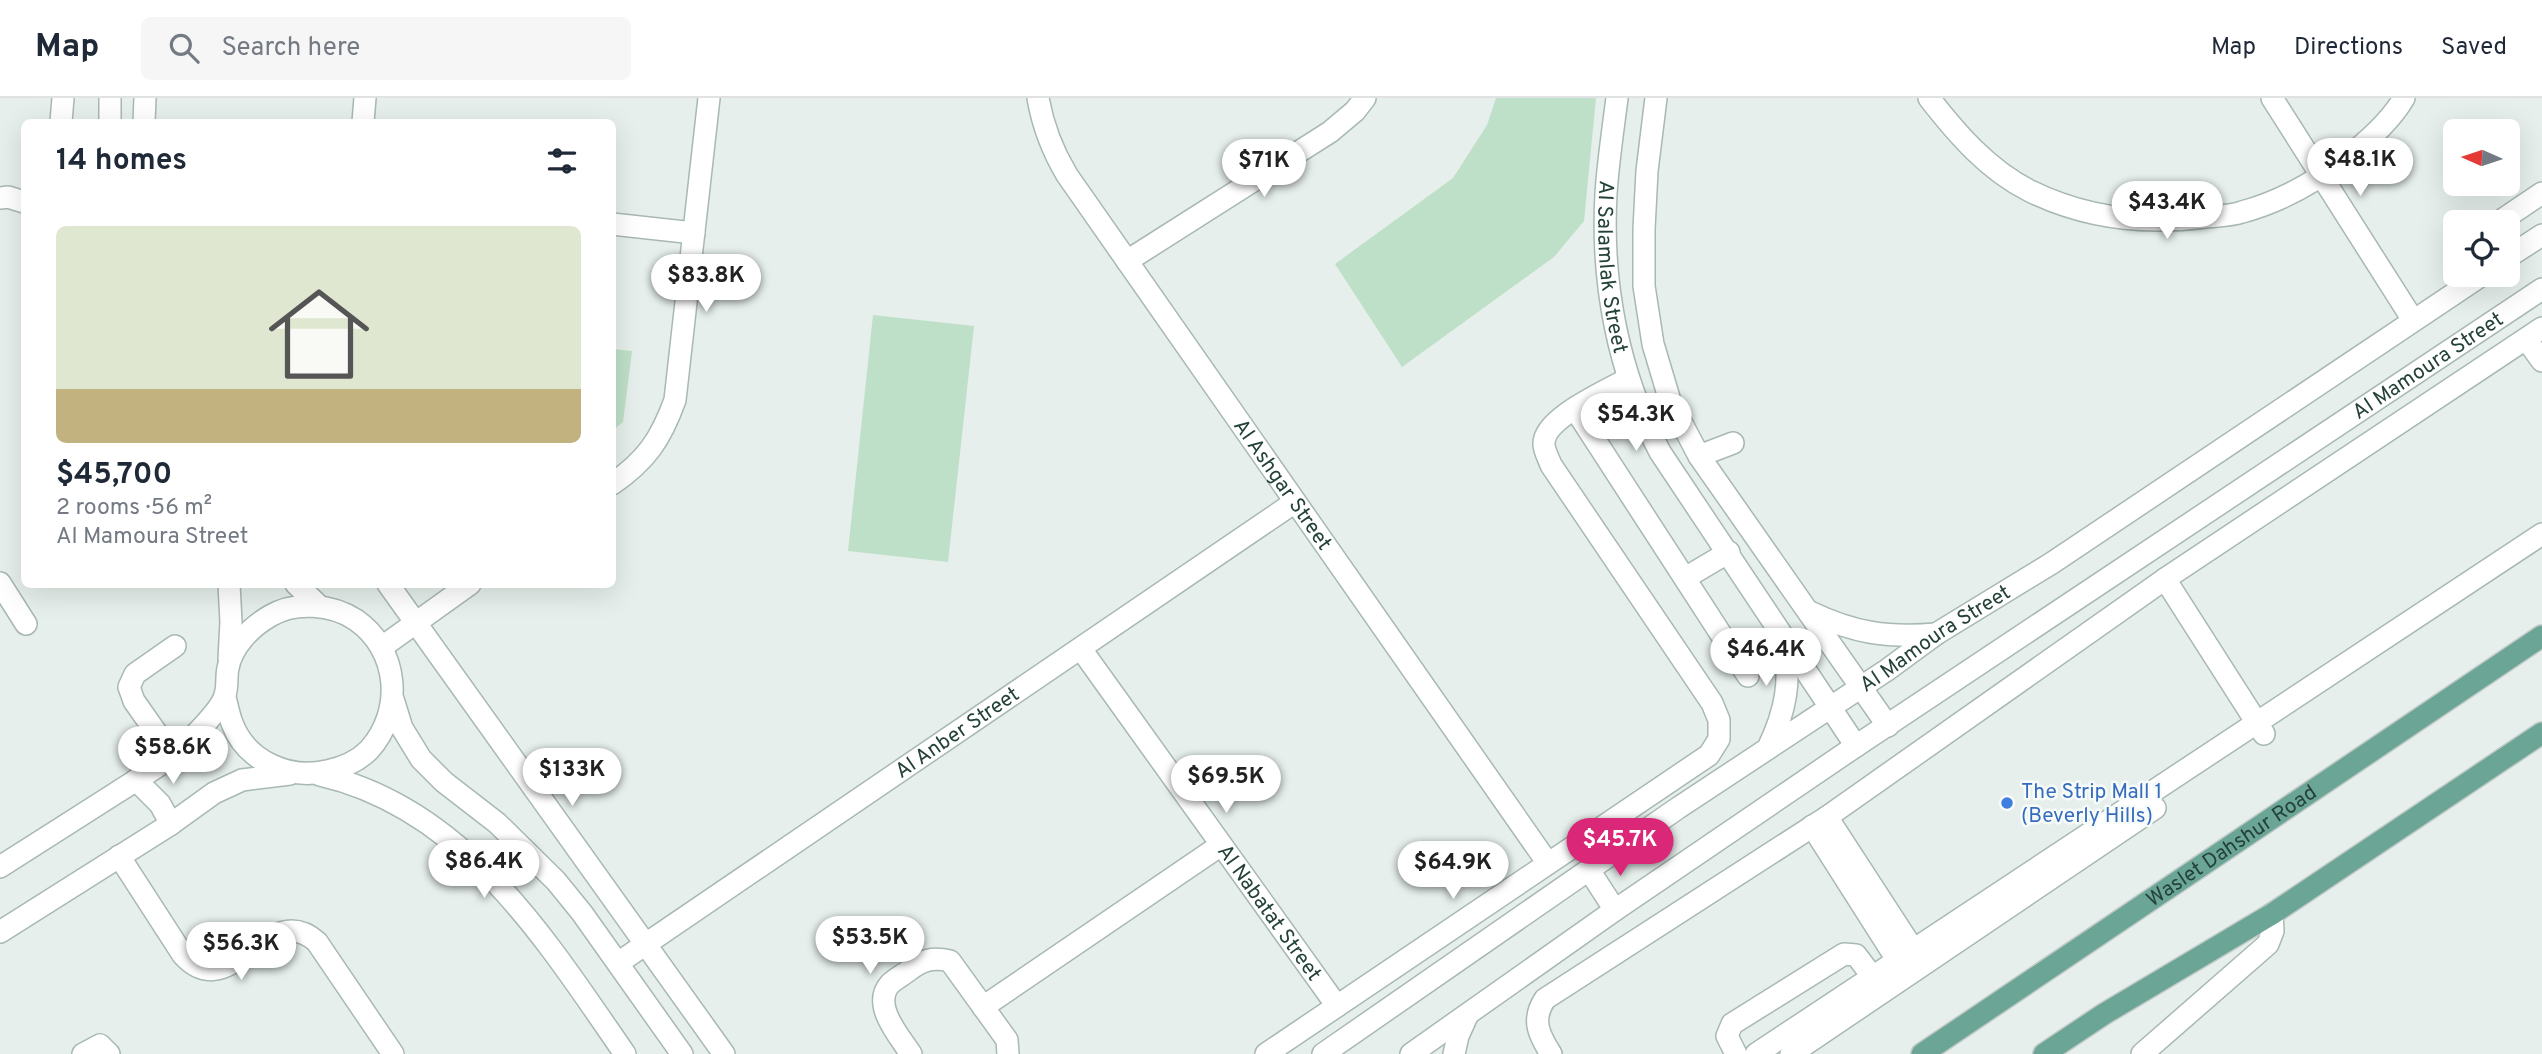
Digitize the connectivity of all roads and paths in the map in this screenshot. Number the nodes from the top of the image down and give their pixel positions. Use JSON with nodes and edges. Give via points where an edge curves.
{"nodes":[{"id":1,"x":63,"y":98,"type":"edge"},
{"id":2,"x":110,"y":98,"type":"edge"},
{"id":3,"x":145,"y":98,"type":"edge"},
{"id":4,"x":365,"y":98,"type":"edge"},
{"id":5,"x":709,"y":98,"type":"edge"},
{"id":6,"x":1038,"y":98,"type":"edge"},
{"id":7,"x":1365,"y":98,"type":"edge"},
{"id":8,"x":1617,"y":98,"type":"edge"},
{"id":9,"x":1656,"y":98,"type":"edge"},
{"id":10,"x":1929,"y":98,"type":"edge"},
{"id":11,"x":2272,"y":98,"type":"edge"},
{"id":12,"x":2404,"y":98,"type":"edge"},
{"id":13,"x":61,"y":119,"type":"edge"},
{"id":14,"x":110,"y":119,"type":"edge"},
{"id":15,"x":144,"y":119,"type":"edge"},
{"id":16,"x":363,"y":119,"type":"edge"},
{"id":17,"x":2322,"y":177,"type":"junction"},
{"id":18,"x":2542,"y":193,"type":"edge"},
{"id":19,"x":2517,"y":210,"type":"edge"},
{"id":20,"x":616,"y":224,"type":"edge"},
{"id":21,"x":694,"y":233,"type":"junction"},
{"id":22,"x":2542,"y":235,"type":"edge"},
{"id":23,"x":2520,"y":249,"type":"edge"},
{"id":24,"x":1127,"y":261,"type":"junction"},
{"id":25,"x":2463,"y":287,"type":"edge"},
{"id":26,"x":2542,"y":289,"type":"edge"},
{"id":27,"x":2413,"y":320,"type":"junction"},
{"id":28,"x":2537,"y":335,"type":"edge"},
{"id":29,"x":2542,"y":361,"type":"edge"},
{"id":30,"x":1627,"y":379,"type":"junction"},
{"id":31,"x":1575,"y":409,"type":"junction"},
{"id":32,"x":1733,"y":443,"type":"dead end"},
{"id":33,"x":1699,"y":456,"type":"junction"},
{"id":34,"x":616,"y":481,"type":"edge"},
{"id":35,"x":1295,"y":502,"type":"junction"},
{"id":36,"x":2542,"y":534,"type":"edge"},
{"id":37,"x":2542,"y":550,"type":"edge"},
{"id":38,"x":1729,"y":552,"type":"junction"},
{"id":39,"x":1685,"y":578,"type":"junction"},
{"id":40,"x":2165,"y":579,"type":"junction"},
{"id":41,"x":0,"y":583,"type":"edge"},
{"id":42,"x":229,"y":588,"type":"edge"},
{"id":43,"x":300,"y":588,"type":"edge"},
{"id":44,"x":391,"y":588,"type":"edge"},
{"id":45,"x":464,"y":588,"type":"edge"},
{"id":46,"x":1796,"y":592,"type":"junction"},
{"id":47,"x":318,"y":606,"type":"junction"},
{"id":48,"x":1809,"y":611,"type":"junction"},
{"id":49,"x":1774,"y":622,"type":"junction"},
{"id":50,"x":415,"y":623,"type":"junction"},
{"id":51,"x":26,"y":624,"type":"dead end"},
{"id":52,"x":1936,"y":634,"type":"junction"},
{"id":53,"x":2542,"y":636,"type":"edge"},
{"id":54,"x":175,"y":646,"type":"dead end"},
{"id":55,"x":382,"y":647,"type":"junction"},
{"id":56,"x":1081,"y":649,"type":"junction"},
{"id":57,"x":228,"y":666,"type":"junction"},
{"id":58,"x":1748,"y":676,"type":"dead end"},
{"id":59,"x":1861,"y":688,"type":"junction"},
{"id":60,"x":225,"y":697,"type":"junction"},
{"id":61,"x":393,"y":698,"type":"junction"},
{"id":62,"x":1830,"y":707,"type":"junction"},
{"id":63,"x":1888,"y":726,"type":"junction"},
{"id":64,"x":2261,"y":729,"type":"junction"},
{"id":65,"x":2541,"y":736,"type":"edge"},
{"id":66,"x":1856,"y":746,"type":"junction"},
{"id":67,"x":1768,"y":749,"type":"junction"},
{"id":68,"x":172,"y":755,"type":"junction"},
{"id":69,"x":305,"y":774,"type":"junction"},
{"id":70,"x":136,"y":780,"type":"junction"},
{"id":71,"x":1665,"y":787,"type":"junction"},
{"id":72,"x":1678,"y":808,"type":"junction"},
{"id":73,"x":1820,"y":821,"type":"junction"},
{"id":74,"x":171,"y":824,"type":"junction"},
{"id":75,"x":1221,"y":845,"type":"junction"},
{"id":76,"x":120,"y":856,"type":"junction"},
{"id":77,"x":1547,"y":862,"type":"junction"},
{"id":78,"x":0,"y":867,"type":"edge"},
{"id":79,"x":1589,"y":870,"type":"junction"},
{"id":80,"x":1615,"y":910,"type":"junction"},
{"id":81,"x":2272,"y":914,"type":"junction"},
{"id":82,"x":0,"y":932,"type":"edge"},
{"id":83,"x":645,"y":945,"type":"junction"},
{"id":84,"x":1910,"y":962,"type":"junction"},
{"id":85,"x":618,"y":963,"type":"junction"},
{"id":86,"x":1872,"y":976,"type":"junction"},
{"id":87,"x":1336,"y":1006,"type":"junction"},
{"id":88,"x":983,"y":1007,"type":"junction"},
{"id":89,"x":1467,"y":1016,"type":"junction"},
{"id":90,"x":83,"y":1054,"type":"edge"},
{"id":91,"x":109,"y":1054,"type":"edge"},
{"id":92,"x":393,"y":1054,"type":"edge"},
{"id":93,"x":625,"y":1054,"type":"edge"},
{"id":94,"x":682,"y":1054,"type":"edge"},
{"id":95,"x":724,"y":1054,"type":"edge"},
{"id":96,"x":911,"y":1054,"type":"edge"},
{"id":97,"x":1007,"y":1054,"type":"edge"},
{"id":98,"x":1266,"y":1054,"type":"edge"},
{"id":99,"x":1323,"y":1054,"type":"edge"},
{"id":100,"x":1411,"y":1054,"type":"edge"},
{"id":101,"x":1454,"y":1054,"type":"edge"},
{"id":102,"x":1551,"y":1054,"type":"edge"},
{"id":103,"x":1736,"y":1054,"type":"edge"},
{"id":104,"x":1756,"y":1054,"type":"edge"},
{"id":105,"x":1791,"y":1054,"type":"edge"},
{"id":106,"x":1922,"y":1054,"type":"edge"},
{"id":107,"x":2045,"y":1054,"type":"edge"},
{"id":108,"x":2142,"y":1054,"type":"edge"}],
"edges":[{"from":1,"to":13,"type":"street"},
{"from":2,"to":14,"type":"street"},
{"from":3,"to":15,"type":"street"},
{"from":4,"to":16,"type":"street"},
{"from":5,"to":21,"type":"street"},
{"from":6,"to":24,"type":"street","name":"Al Ashgar Street","via":[[1052,150]]},
{"from":7,"to":24,"type":"street","via":[[1330,132]]},
{"from":8,"to":30,"type":"street","name":"Al Salamlak Street","via":[[1605,245],[1613,318]]},
{"from":9,"to":33,"type":"street","name":"Al Salamlak Street","via":[[1647,171],[1644,286],[1653,344],[1670,401]]},
{"from":10,"to":17,"type":"street","via":[[1956,133],[1990,165],[2028,190],[2080,211],[2134,221],[2241,213]]},
{"from":11,"to":17,"type":"street"},
{"from":12,"to":17,"type":"street","via":[[2363,145]]},
{"from":17,"to":27,"type":"street"},
{"from":18,"to":19,"type":"street"},
{"from":20,"to":21,"type":"street"},
{"from":21,"to":34,"type":"street","via":[[675,400],[653,448],[635,469]]},
{"from":22,"to":23,"type":"street"},
{"from":24,"to":35,"type":"street","name":"Al Ashgar Street"},
{"from":25,"to":27,"type":"street","name":"Al Mamoura Street"},
{"from":26,"to":63,"type":"street","name":"Al Mamoura Street"},
{"from":27,"to":52,"type":"street","name":"Al Mamoura Street","via":[[2052,563]]},
{"from":28,"to":29,"type":"street"},
{"from":28,"to":40,"type":"street"},
{"from":30,"to":31,"type":"street"},
{"from":30,"to":38,"type":"street","name":"Al Salamlak Street","via":[[1660,452]]},
{"from":31,"to":39,"type":"street"},
{"from":31,"to":71,"type":"street","via":[[1547,432],[1544,445],[1551,465],[1720,720],[1718,739],[1709,755]]},
{"from":32,"to":33,"type":"street"},
{"from":33,"to":46,"type":"street","name":"Al Salamlak Street"},
{"from":35,"to":56,"type":"street","name":"Al Anber Street"},
{"from":35,"to":77,"type":"street","name":"Al Ashgar Street"},
{"from":36,"to":64,"type":"street","via":[[2283,705]]},
{"from":37,"to":64,"type":"street"},
{"from":38,"to":39,"type":"street"},
{"from":38,"to":49,"type":"street","name":"Al Salamlak Street"},
{"from":39,"to":58,"type":"street"},
{"from":40,"to":64,"type":"street"},
{"from":40,"to":73,"type":"street"},
{"from":41,"to":51,"type":"street"},
{"from":42,"to":57,"type":"street"},
{"from":43,"to":47,"type":"street"},
{"from":44,"to":50,"type":"street"},
{"from":45,"to":50,"type":"street"},
{"from":46,"to":48,"type":"street","name":"Al Salamlak Street"},
{"from":46,"to":49,"type":"street"},
{"from":47,"to":55,"type":"street","via":[[355,619]]},
{"from":47,"to":57,"type":"street","via":[[273,614],[253,627]]},
{"from":48,"to":52,"type":"street","via":[[1871,634]]},
{"from":48,"to":59,"type":"street","name":"Al Salamlak Street"},
{"from":49,"to":62,"type":"street","name":"Al Salamlak Street"},
{"from":49,"to":67,"type":"street","via":[[1786,653],[1788,678],[1779,727]]},
{"from":50,"to":55,"type":"street"},
{"from":50,"to":83,"type":"street"},
{"from":52,"to":59,"type":"street","name":"Al Mamoura Street"},
{"from":53,"to":106,"type":"main road","name":"Waslet Dahshur Road"},
{"from":54,"to":68,"type":"street","via":[[135,674],[129,687]]},
{"from":55,"to":61,"type":"street"},
{"from":56,"to":75,"type":"street","name":"Al Nabatat Street"},
{"from":56,"to":83,"type":"street","name":"Al Anber Street"},
{"from":57,"to":60,"type":"street"},
{"from":59,"to":62,"type":"street","name":"Al Mamoura Street"},
{"from":59,"to":63,"type":"street","name":"Al Salamlak Street"},
{"from":60,"to":68,"type":"street"},
{"from":60,"to":69,"type":"street","via":[[232,724],[247,748],[269,765]]},
{"from":61,"to":69,"type":"street","via":[[385,726],[368,751],[343,767]]},
{"from":61,"to":85,"type":"street","via":[[402,729],[421,759],[537,861]]},
{"from":62,"to":66,"type":"street","name":"Al Salamlak Street"},
{"from":62,"to":67,"type":"street","name":"Al Mamoura Street"},
{"from":63,"to":66,"type":"street","name":"Al Mamoura Street"},
{"from":64,"to":84,"type":"street"},
{"from":65,"to":81,"type":"main road"},
{"from":66,"to":80,"type":"street","name":"Al Mamoura Street"},
{"from":67,"to":72,"type":"street","name":"Al Mamoura Street"},
{"from":68,"to":70,"type":"street"},
{"from":69,"to":74,"type":"street","via":[[242,780],[214,793]]},
{"from":69,"to":93,"type":"street","via":[[343,780],[387,798],[426,822],[488,872],[537,929]]},
{"from":70,"to":74,"type":"street","via":[[160,804]]},
{"from":70,"to":78,"type":"street"},
{"from":71,"to":72,"type":"street"},
{"from":71,"to":77,"type":"street"},
{"from":72,"to":79,"type":"street","name":"Al Mamoura Street"},
{"from":73,"to":84,"type":"street"},
{"from":73,"to":102,"type":"street","via":[[1545,999],[1537,1027]]},
{"from":74,"to":76,"type":"street"},
{"from":75,"to":87,"type":"street","name":"Al Nabatat Street"},
{"from":75,"to":88,"type":"street"},
{"from":76,"to":82,"type":"street"},
{"from":76,"to":92,"type":"street","via":[[184,955],[204,970],[229,965],[285,930],[308,934]]},
{"from":77,"to":87,"type":"street"},
{"from":79,"to":80,"type":"street"},
{"from":79,"to":99,"type":"street","name":"Al Mamoura Street"},
{"from":80,"to":89,"type":"street","name":"Al Mamoura Street"},
{"from":81,"to":107,"type":"main road"},
{"from":81,"to":108,"type":"street","via":[[2268,944]]},
{"from":83,"to":85,"type":"street","name":"Al Anber Street"},
{"from":83,"to":95,"type":"street"},
{"from":84,"to":86,"type":"street"},
{"from":84,"to":105,"type":"street"},
{"from":85,"to":94,"type":"street"},
{"from":86,"to":103,"type":"street","via":[[1856,955],[1844,954],[1732,1024],[1727,1036]]},
{"from":86,"to":104,"type":"street"},
{"from":87,"to":98,"type":"street"},
{"from":88,"to":96,"type":"street","via":[[950,961],[920,962],[889,985],[884,997],[890,1022]]},
{"from":88,"to":97,"type":"street","via":[[1007,1040]]},
{"from":89,"to":100,"type":"street","name":"Al Mamoura Street"},
{"from":89,"to":101,"type":"street"},
{"from":90,"to":91,"type":"street","via":[[100,1045]]}]}
